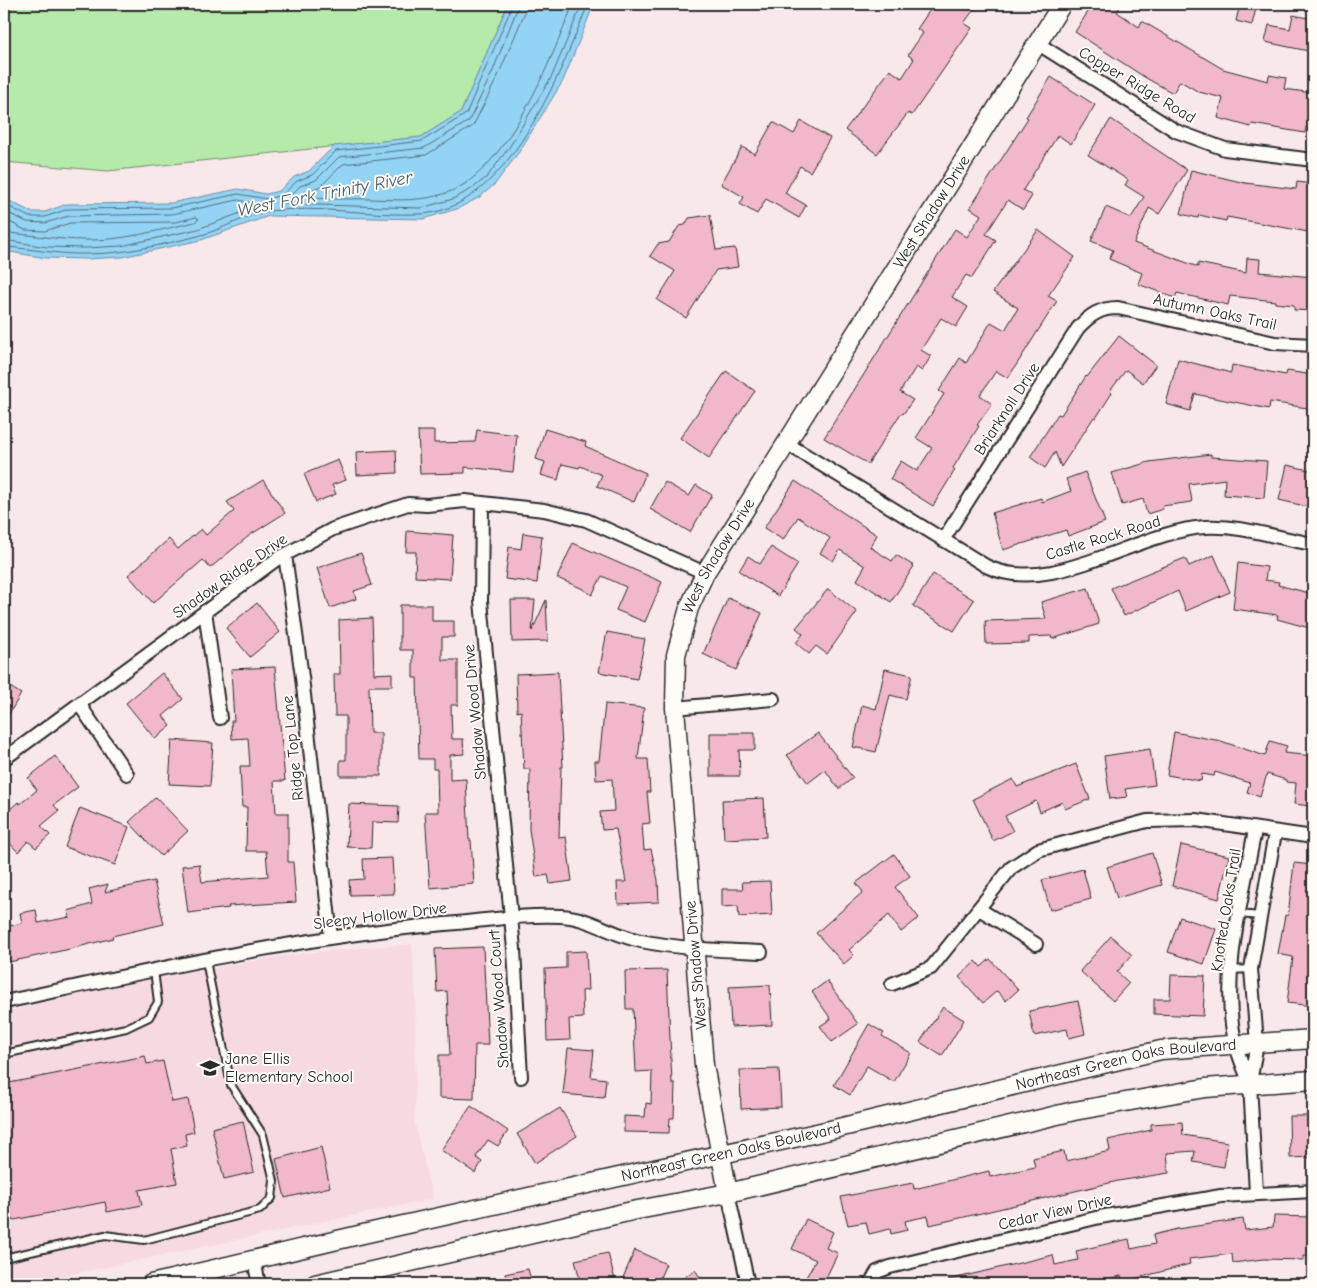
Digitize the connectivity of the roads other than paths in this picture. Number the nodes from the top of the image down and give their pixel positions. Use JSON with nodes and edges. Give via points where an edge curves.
{"nodes":[{"id":1,"x":1062,"y":4,"type":"edge"},
{"id":2,"x":1037,"y":43,"type":"junction"},
{"id":3,"x":1313,"y":160,"type":"edge"},
{"id":4,"x":1110,"y":308,"type":"joint"},
{"id":5,"x":1313,"y":345,"type":"edge"},
{"id":6,"x":786,"y":443,"type":"junction"},
{"id":7,"x":482,"y":503,"type":"junction"},
{"id":8,"x":943,"y":540,"type":"junction"},
{"id":9,"x":1313,"y":544,"type":"edge"},
{"id":10,"x":285,"y":555,"type":"junction"},
{"id":11,"x":705,"y":573,"type":"junction"},
{"id":12,"x":205,"y":611,"type":"junction"},
{"id":13,"x":773,"y":699,"type":"dead end"},
{"id":14,"x":79,"y":704,"type":"junction"},
{"id":15,"x":675,"y":708,"type":"junction"},
{"id":16,"x":220,"y":718,"type":"dead end"},
{"id":17,"x":4,"y":759,"type":"edge"},
{"id":18,"x":126,"y":774,"type":"dead end"},
{"id":19,"x":1255,"y":830,"type":"junction"},
{"id":20,"x":1275,"y":833,"type":"junction"},
{"id":21,"x":1313,"y":837,"type":"edge"},
{"id":22,"x":980,"y":909,"type":"junction"},
{"id":23,"x":1239,"y":914,"type":"junction"},
{"id":24,"x":1260,"y":916,"type":"junction"},
{"id":25,"x":510,"y":918,"type":"junction"},
{"id":26,"x":331,"y":938,"type":"junction"},
{"id":27,"x":1036,"y":944,"type":"dead end"},
{"id":28,"x":695,"y":948,"type":"junction"},
{"id":29,"x":761,"y":952,"type":"dead end"},
{"id":30,"x":206,"y":960,"type":"junction"},
{"id":31,"x":1251,"y":969,"type":"junction"},
{"id":32,"x":154,"y":970,"type":"junction"},
{"id":33,"x":1231,"y":970,"type":"junction"},
{"id":34,"x":892,"y":984,"type":"dead end"},
{"id":35,"x":4,"y":1002,"type":"edge"},
{"id":36,"x":1313,"y":1039,"type":"edge"},
{"id":37,"x":1257,"y":1043,"type":"junction"},
{"id":38,"x":1235,"y":1044,"type":"junction"},
{"id":39,"x":4,"y":1054,"type":"edge"},
{"id":40,"x":521,"y":1077,"type":"dead end"},
{"id":41,"x":1313,"y":1080,"type":"edge"},
{"id":42,"x":1250,"y":1084,"type":"junction"},
{"id":43,"x":719,"y":1154,"type":"junction"},
{"id":44,"x":1313,"y":1191,"type":"edge"},
{"id":45,"x":728,"y":1193,"type":"junction"},
{"id":46,"x":1256,"y":1193,"type":"junction"},
{"id":47,"x":4,"y":1258,"type":"edge"},
{"id":48,"x":254,"y":1261,"type":"junction"},
{"id":49,"x":151,"y":1284,"type":"edge"},
{"id":50,"x":259,"y":1284,"type":"edge"},
{"id":51,"x":315,"y":1284,"type":"edge"},
{"id":52,"x":748,"y":1284,"type":"edge"},
{"id":53,"x":870,"y":1284,"type":"edge"}],
"edges":[{"from":1,"to":2,"type":"main road","name":"West Shadow Drive"},
{"from":2,"to":3,"type":"street","name":"Copper Ridge Road","via":[[1176,131],[1225,149]]},
{"from":2,"to":6,"type":"main road","name":"West Shadow Drive"},
{"from":4,"to":5,"type":"street","name":"Autumn Oaks Trail","via":[[1275,343]]},
{"from":4,"to":8,"type":"street","name":"Briarknoll Drive","via":[[1088,317],[1078,328]]},
{"from":6,"to":8,"type":"street","name":"Castle Rock Road"},
{"from":6,"to":11,"type":"main road","name":"West Shadow Drive"},
{"from":7,"to":10,"type":"street","name":"Shadow Ridge Drive","via":[[408,504],[333,529]]},
{"from":7,"to":11,"type":"street","name":"Shadow Ridge Drive","via":[[544,510],[586,520]]},
{"from":7,"to":25,"type":"street","name":"Shadow Wood Drive","via":[[480,601]]},
{"from":8,"to":9,"type":"street","name":"Castle Rock Road","via":[[986,566],[1012,576],[1056,571],[1178,532],[1204,527],[1236,527]]},
{"from":10,"to":12,"type":"street","name":"Shadow Ridge Drive"},
{"from":10,"to":26,"type":"street","name":"Ridge Top Lane"},
{"from":11,"to":15,"type":"main road","name":"West Shadow Drive","via":[[689,608],[676,655]]},
{"from":12,"to":14,"type":"street","name":"Shadow Ridge Drive"},
{"from":12,"to":16,"type":"street"},
{"from":13,"to":15,"type":"street"},
{"from":14,"to":17,"type":"street","name":"Shadow Ridge Drive"},
{"from":14,"to":18,"type":"street"},
{"from":15,"to":28,"type":"main road","name":"West Shadow Drive"},
{"from":19,"to":20,"type":"street"},
{"from":19,"to":22,"type":"street","via":[[1196,820],[1147,821],[1038,850],[1011,868]]},
{"from":19,"to":23,"type":"street","name":"Knotted Oaks Trail"},
{"from":20,"to":21,"type":"street"},
{"from":20,"to":24,"type":"street","name":"Knotted Oaks Trail"},
{"from":22,"to":27,"type":"street"},
{"from":22,"to":34,"type":"street","via":[[931,968]]},
{"from":23,"to":24,"type":"lane"},
{"from":23,"to":33,"type":"street","name":"Knotted Oaks Trail"},
{"from":24,"to":31,"type":"street","name":"Knotted Oaks Trail"},
{"from":25,"to":26,"type":"street","name":"Sleepy Hollow Drive"},
{"from":25,"to":28,"type":"street","name":"Sleepy Hollow Drive","via":[[562,916],[581,919],[640,941]]},
{"from":25,"to":40,"type":"street","name":"Shadow Wood Court"},
{"from":26,"to":30,"type":"street","name":"Sleepy Hollow Drive"},
{"from":28,"to":29,"type":"street","name":"Sleepy Hollow Drive"},
{"from":28,"to":43,"type":"main road","name":"West Shadow Drive","via":[[704,1065]]},
{"from":30,"to":32,"type":"street","name":"Sleepy Hollow Drive"},
{"from":30,"to":47,"type":"lane","via":[[231,1085],[263,1135],[274,1181],[272,1198],[260,1210],[144,1240],[105,1236]]},
{"from":31,"to":33,"type":"lane"},
{"from":31,"to":37,"type":"street","name":"Knotted Oaks Trail"},
{"from":32,"to":35,"type":"street","name":"Sleepy Hollow Drive"},
{"from":32,"to":39,"type":"lane","via":[[158,1002],[150,1017],[126,1028]]},
{"from":33,"to":38,"type":"street","name":"Knotted Oaks Trail"},
{"from":36,"to":37,"type":"main road","name":"Northeast Green Oaks Boulevard"},
{"from":37,"to":38,"type":"main road","name":"Northeast Green Oaks Boulevard"},
{"from":37,"to":42,"type":"street","name":"Knotted Oaks Trail"},
{"from":38,"to":42,"type":"street","name":"Knotted Oaks Trail"},
{"from":38,"to":43,"type":"main road","name":"Northeast Green Oaks Boulevard","via":[[1161,1050]]},
{"from":41,"to":42,"type":"main road"},
{"from":42,"to":45,"type":"main road","via":[[1205,1088],[1074,1111]]},
{"from":42,"to":46,"type":"street","name":"Knotted Oaks Trail"},
{"from":43,"to":45,"type":"main road","name":"West Shadow Drive"},
{"from":43,"to":48,"type":"main road","name":"Northeast Green Oaks Boulevard"},
{"from":44,"to":46,"type":"street","name":"Cedar View Drive"},
{"from":45,"to":51,"type":"main road","via":[[632,1211]]},
{"from":45,"to":52,"type":"street"},
{"from":46,"to":53,"type":"street","name":"Cedar View Drive","via":[[1100,1217],[890,1267],[877,1272]]},
{"from":48,"to":49,"type":"main road","name":"Northeast Green Oaks Boulevard"},
{"from":48,"to":50,"type":"street"}]}
